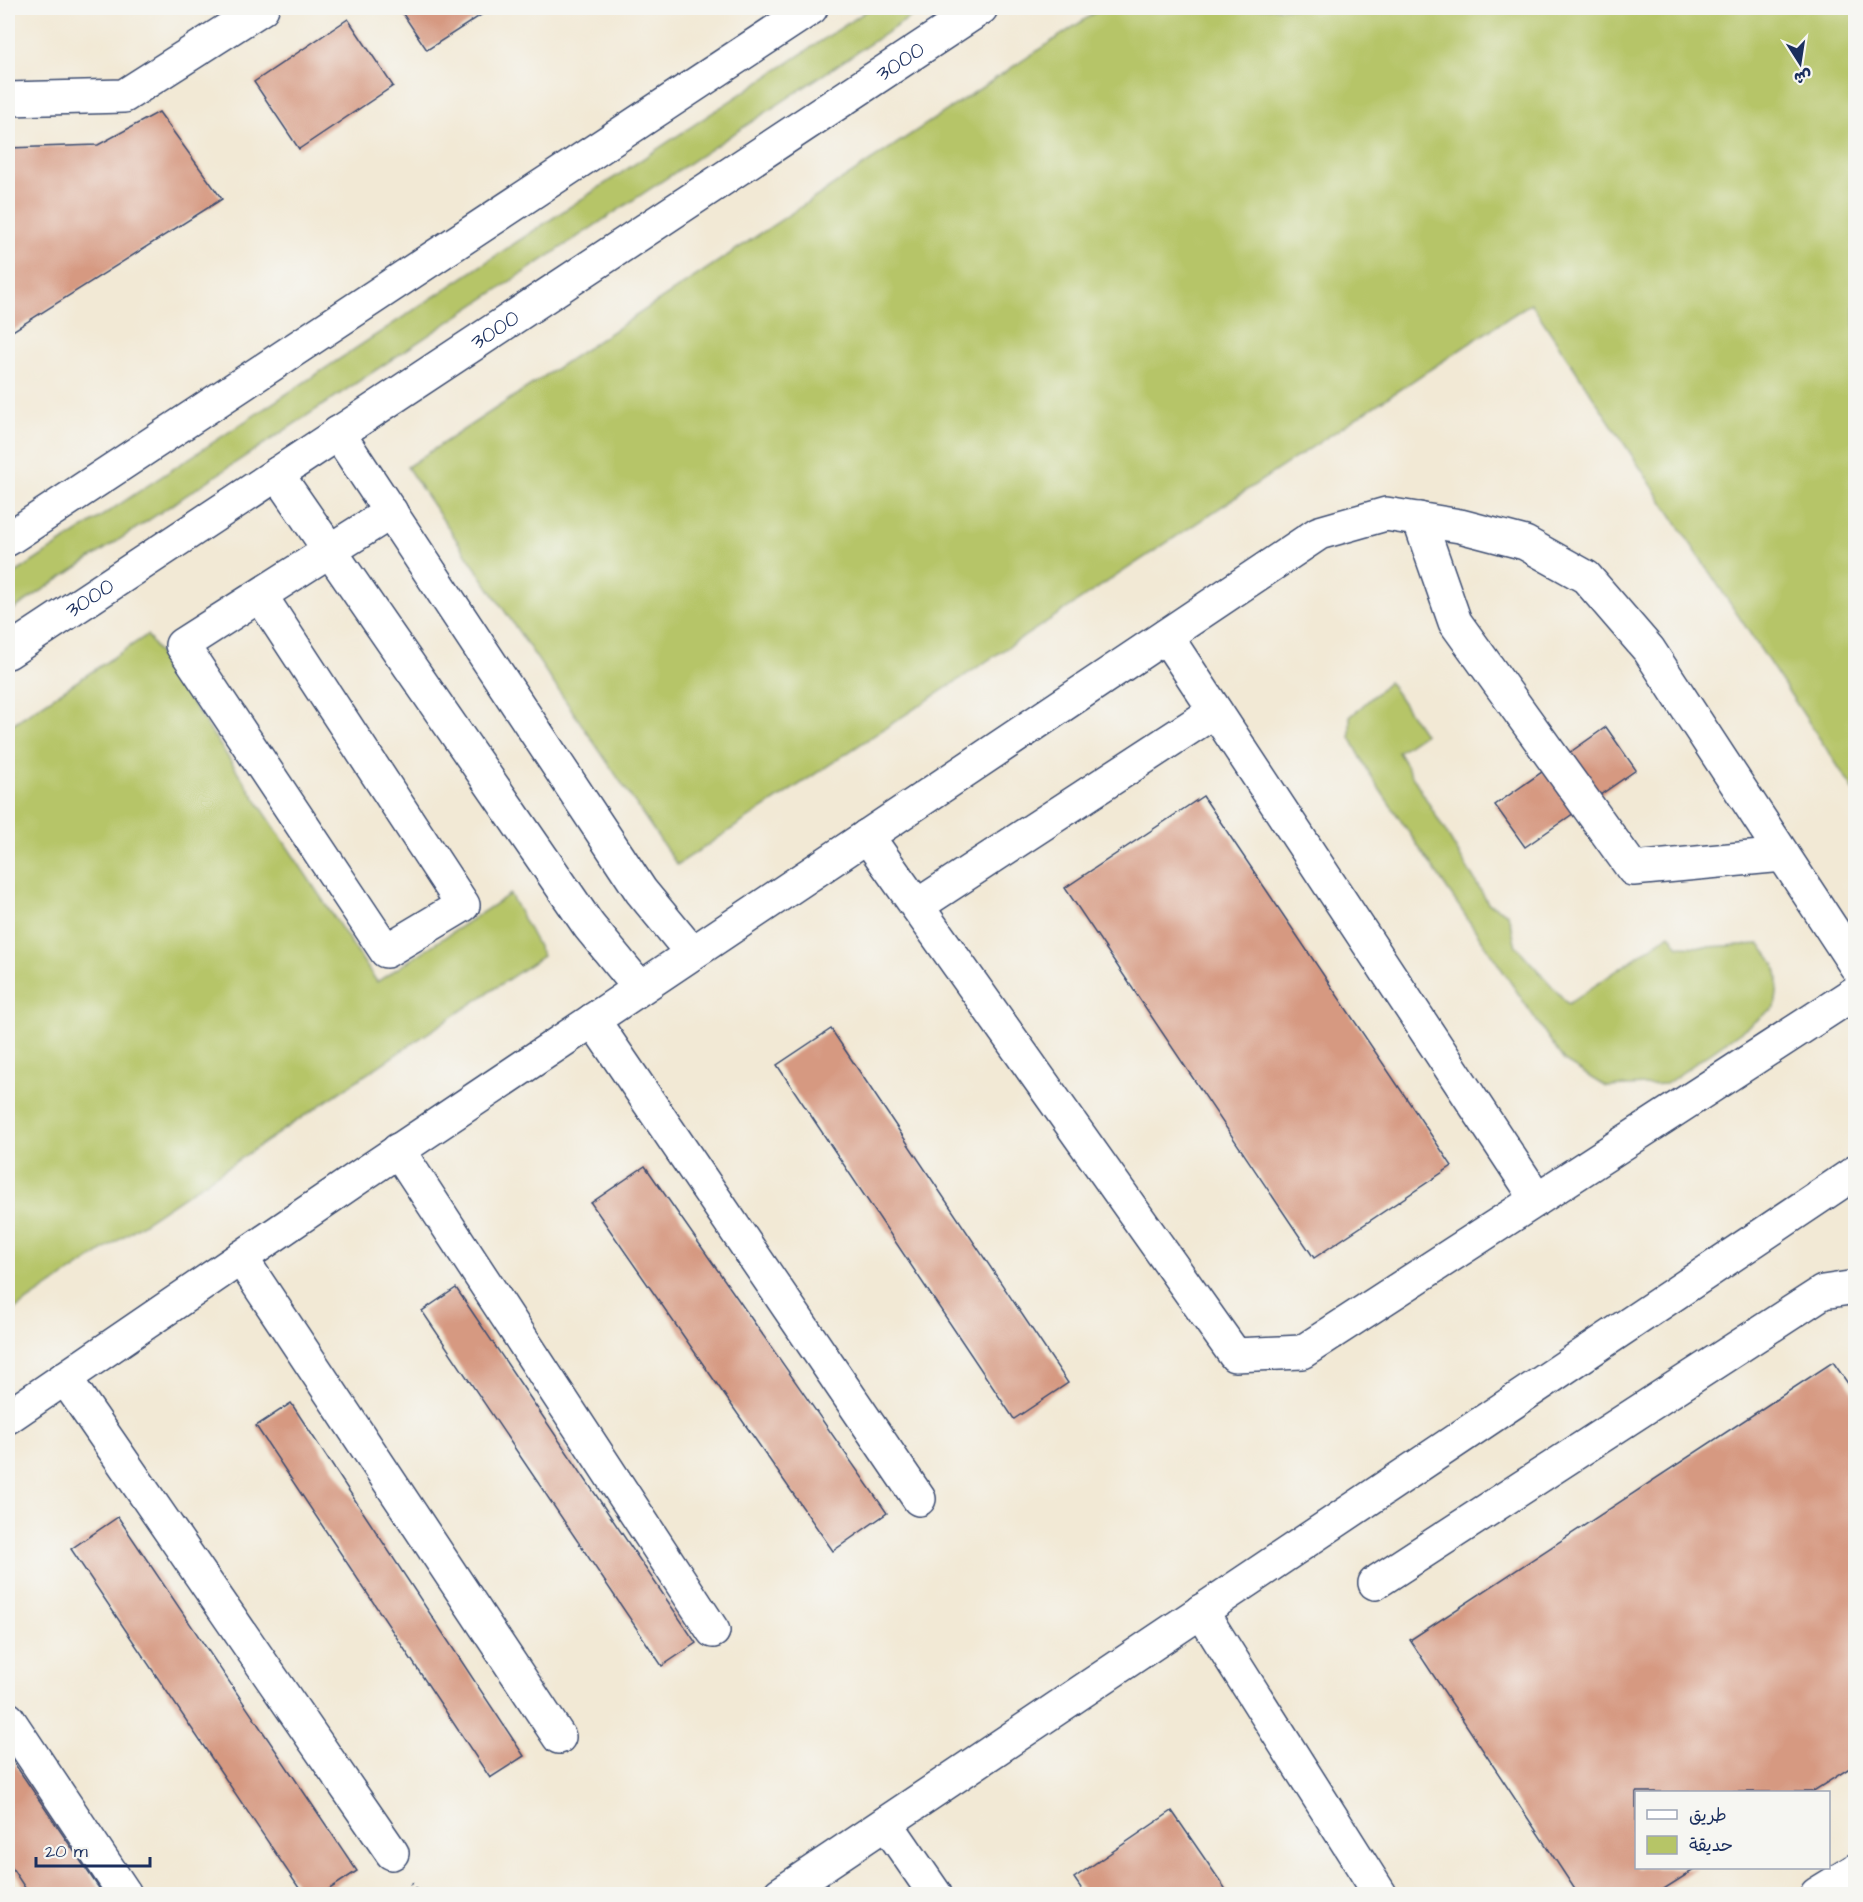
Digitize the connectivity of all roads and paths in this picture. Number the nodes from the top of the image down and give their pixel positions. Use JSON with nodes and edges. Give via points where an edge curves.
{"nodes":[{"id":1,"x":811,"y":8,"type":"edge"},
{"id":2,"x":981,"y":8,"type":"edge"},
{"id":3,"x":244,"y":12,"type":"edge"},
{"id":4,"x":8,"y":99,"type":"edge"},
{"id":5,"x":338,"y":433,"type":"junction"},
{"id":6,"x":277,"y":474,"type":"junction"},
{"id":7,"x":391,"y":512,"type":"junction"},
{"id":8,"x":1419,"y":519,"type":"junction"},
{"id":9,"x":8,"y":539,"type":"edge"},
{"id":10,"x":331,"y":550,"type":"junction"},
{"id":11,"x":260,"y":595,"type":"junction"},
{"id":12,"x":1166,"y":636,"type":"junction"},
{"id":13,"x":8,"y":652,"type":"edge"},
{"id":14,"x":1215,"y":711,"type":"junction"},
{"id":15,"x":867,"y":836,"type":"junction"},
{"id":16,"x":1783,"y":855,"type":"junction"},
{"id":17,"x":917,"y":906,"type":"junction"},
{"id":18,"x":692,"y":953,"type":"junction"},
{"id":19,"x":1856,"y":966,"type":"edge"},
{"id":20,"x":640,"y":988,"type":"junction"},
{"id":21,"x":1856,"y":992,"type":"edge"},
{"id":22,"x":593,"y":1020,"type":"junction"},
{"id":23,"x":398,"y":1150,"type":"junction"},
{"id":24,"x":1856,"y":1172,"type":"edge"},
{"id":25,"x":1537,"y":1199,"type":"junction"},
{"id":26,"x":241,"y":1258,"type":"junction"},
{"id":27,"x":1856,"y":1287,"type":"edge"},
{"id":28,"x":65,"y":1378,"type":"junction"},
{"id":29,"x":8,"y":1417,"type":"edge"},
{"id":30,"x":919,"y":1499,"type":"dead end"},
{"id":31,"x":1375,"y":1583,"type":"dead end"},
{"id":32,"x":1201,"y":1611,"type":"junction"},
{"id":33,"x":713,"y":1631,"type":"dead end"},
{"id":34,"x":8,"y":1719,"type":"edge"},
{"id":35,"x":559,"y":1737,"type":"dead end"},
{"id":36,"x":886,"y":1823,"type":"junction"},
{"id":37,"x":392,"y":1853,"type":"dead end"},
{"id":38,"x":1856,"y":1870,"type":"edge"},
{"id":39,"x":125,"y":1894,"type":"edge"},
{"id":40,"x":780,"y":1894,"type":"edge"},
{"id":41,"x":934,"y":1894,"type":"edge"},
{"id":42,"x":1380,"y":1894,"type":"edge"},
{"id":43,"x":1817,"y":1894,"type":"edge"}],
"edges":[{"from":1,"to":9,"type":"street"},
{"from":2,"to":5,"type":"street","name":"3000"},
{"from":3,"to":4,"type":"street","via":[[124,96]]},
{"from":5,"to":6,"type":"street","name":"3000"},
{"from":5,"to":7,"type":"street"},
{"from":6,"to":10,"type":"street"},
{"from":6,"to":13,"type":"street","name":"3000"},
{"from":7,"to":10,"type":"street"},
{"from":7,"to":18,"type":"street","via":[[641,891]]},
{"from":8,"to":12,"type":"street","via":[[1386,514],[1319,533]]},
{"from":8,"to":16,"type":"street","via":[[1525,543],[1586,577],[1649,650]]},
{"from":8,"to":16,"type":"street","via":[[1455,622],[1634,869]]},
{"from":10,"to":11,"type":"street"},
{"from":10,"to":20,"type":"street","via":[[589,926]]},
{"from":11,"to":11,"type":"street","via":[[182,645],[386,951],[463,905]]},
{"from":12,"to":14,"type":"street"},
{"from":12,"to":15,"type":"street"},
{"from":14,"to":17,"type":"street"},
{"from":14,"to":25,"type":"street"},
{"from":15,"to":17,"type":"street"},
{"from":15,"to":18,"type":"street"},
{"from":16,"to":19,"type":"street"},
{"from":17,"to":25,"type":"street","via":[[1235,1356],[1302,1352]]},
{"from":18,"to":20,"type":"street"},
{"from":20,"to":22,"type":"street"},
{"from":21,"to":25,"type":"street"},
{"from":22,"to":23,"type":"street"},
{"from":22,"to":30,"type":"street"},
{"from":23,"to":26,"type":"street"},
{"from":23,"to":33,"type":"street"},
{"from":24,"to":32,"type":"street"},
{"from":26,"to":28,"type":"street"},
{"from":26,"to":35,"type":"street"},
{"from":27,"to":31,"type":"street","via":[[1823,1292]]},
{"from":28,"to":29,"type":"street"},
{"from":28,"to":37,"type":"street"},
{"from":32,"to":36,"type":"street"},
{"from":32,"to":42,"type":"street"},
{"from":34,"to":39,"type":"street"},
{"from":36,"to":40,"type":"street"},
{"from":36,"to":41,"type":"street"},
{"from":38,"to":43,"type":"street"}]}
